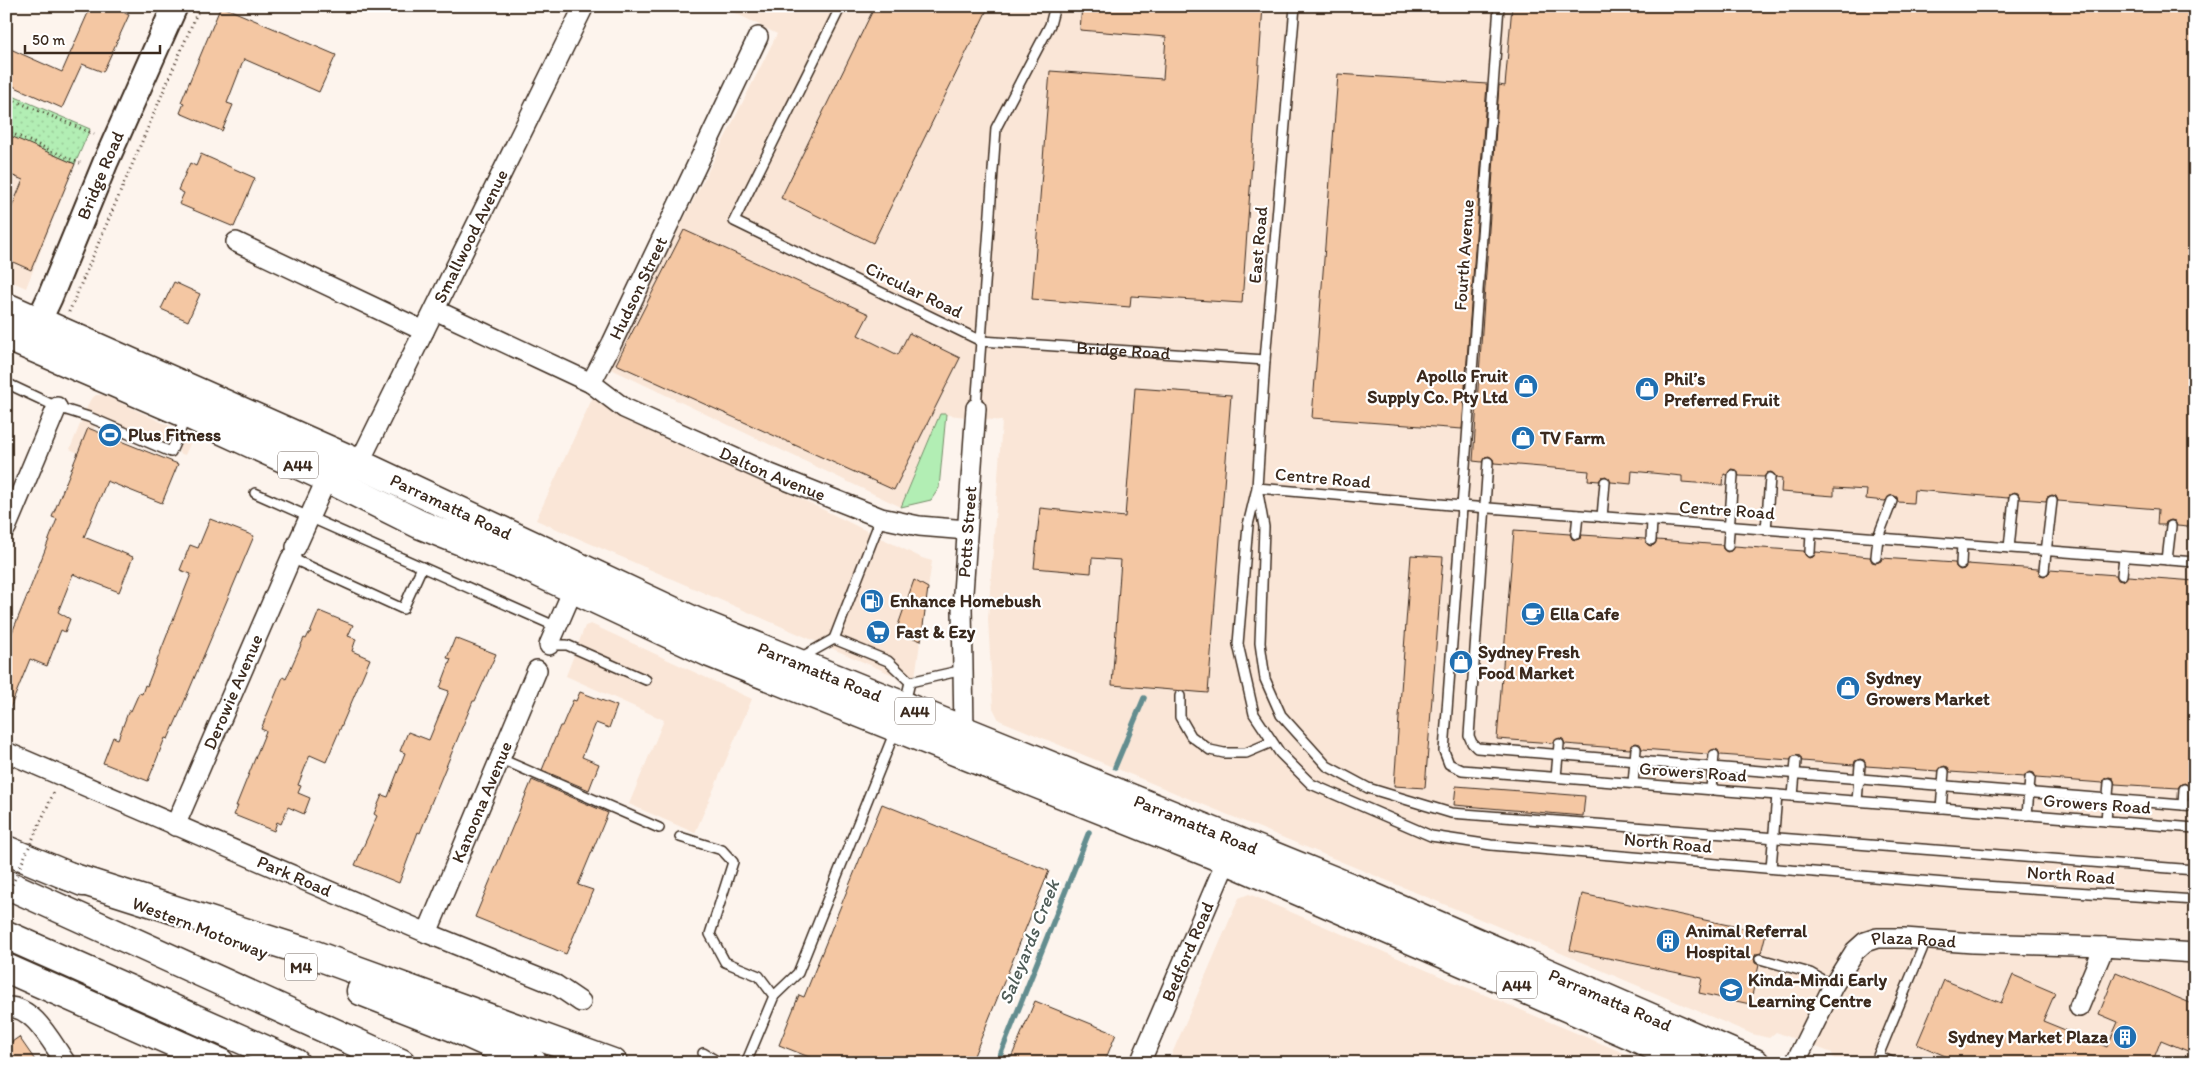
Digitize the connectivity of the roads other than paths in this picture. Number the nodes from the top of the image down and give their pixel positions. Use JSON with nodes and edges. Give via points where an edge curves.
{"nodes":[{"id":1,"x":174,"y":6,"type":"edge"},
{"id":2,"x":584,"y":6,"type":"edge"},
{"id":3,"x":841,"y":6,"type":"edge"},
{"id":4,"x":1055,"y":6,"type":"edge"},
{"id":5,"x":1295,"y":6,"type":"edge"},
{"id":6,"x":1499,"y":6,"type":"edge"},
{"id":7,"x":758,"y":37,"type":"dead end"},
{"id":8,"x":236,"y":242,"type":"dead end"},
{"id":9,"x":6,"y":307,"type":"edge"},
{"id":10,"x":435,"y":310,"type":"junction"},
{"id":11,"x":39,"y":321,"type":"junction"},
{"id":12,"x":424,"y":331,"type":"junction"},
{"id":13,"x":16,"y":340,"type":"edge"},
{"id":14,"x":981,"y":341,"type":"junction"},
{"id":15,"x":1265,"y":360,"type":"junction"},
{"id":16,"x":6,"y":383,"type":"edge"},
{"id":17,"x":591,"y":383,"type":"junction"},
{"id":18,"x":57,"y":407,"type":"junction"},
{"id":19,"x":976,"y":408,"type":"joint"},
{"id":20,"x":187,"y":414,"type":"junction"},
{"id":21,"x":351,"y":460,"type":"junction"},
{"id":22,"x":1488,"y":462,"type":"dead end"},
{"id":23,"x":1733,"y":475,"type":"dead end"},
{"id":24,"x":327,"y":478,"type":"junction"},
{"id":25,"x":1770,"y":478,"type":"dead end"},
{"id":26,"x":1604,"y":482,"type":"dead end"},
{"id":27,"x":1257,"y":488,"type":"junction"},
{"id":28,"x":255,"y":493,"type":"dead end"},
{"id":29,"x":2014,"y":498,"type":"dead end"},
{"id":30,"x":1892,"y":501,"type":"dead end"},
{"id":31,"x":2052,"y":501,"type":"dead end"},
{"id":32,"x":1462,"y":506,"type":"junction"},
{"id":33,"x":1485,"y":508,"type":"junction"},
{"id":34,"x":1578,"y":515,"type":"junction"},
{"id":35,"x":309,"y":517,"type":"junction"},
{"id":36,"x":1602,"y":517,"type":"junction"},
{"id":37,"x":881,"y":518,"type":"junction"},
{"id":38,"x":1652,"y":521,"type":"junction"},
{"id":39,"x":2171,"y":526,"type":"dead end"},
{"id":40,"x":1730,"y":527,"type":"junction"},
{"id":41,"x":6,"y":528,"type":"edge"},
{"id":42,"x":966,"y":530,"type":"junction"},
{"id":43,"x":1766,"y":530,"type":"junction"},
{"id":44,"x":1811,"y":533,"type":"junction"},
{"id":45,"x":1576,"y":534,"type":"dead end"},
{"id":46,"x":1878,"y":537,"type":"junction"},
{"id":47,"x":1651,"y":540,"type":"dead end"},
{"id":48,"x":1962,"y":544,"type":"junction"},
{"id":49,"x":1728,"y":546,"type":"dead end"},
{"id":50,"x":2009,"y":548,"type":"junction"},
{"id":51,"x":2046,"y":551,"type":"junction"},
{"id":52,"x":1810,"y":552,"type":"dead end"},
{"id":53,"x":294,"y":553,"type":"junction"},
{"id":54,"x":1876,"y":557,"type":"dead end"},
{"id":55,"x":2124,"y":557,"type":"junction"},
{"id":56,"x":2167,"y":560,"type":"junction"},
{"id":57,"x":2195,"y":562,"type":"edge"},
{"id":58,"x":1960,"y":564,"type":"dead end"},
{"id":59,"x":422,"y":567,"type":"junction"},
{"id":60,"x":2044,"y":570,"type":"dead end"},
{"id":61,"x":2122,"y":575,"type":"dead end"},
{"id":62,"x":577,"y":579,"type":"junction"},
{"id":63,"x":557,"y":627,"type":"junction"},
{"id":64,"x":834,"y":639,"type":"junction"},
{"id":65,"x":549,"y":645,"type":"joint"},
{"id":66,"x":793,"y":662,"type":"junction"},
{"id":67,"x":537,"y":670,"type":"dead end"},
{"id":68,"x":963,"y":670,"type":"junction"},
{"id":69,"x":646,"y":680,"type":"dead end"},
{"id":70,"x":1180,"y":696,"type":"dead end"},
{"id":71,"x":904,"y":706,"type":"junction"},
{"id":72,"x":960,"y":741,"type":"junction"},
{"id":73,"x":1272,"y":742,"type":"junction"},
{"id":74,"x":1559,"y":744,"type":"dead end"},
{"id":75,"x":1636,"y":749,"type":"dead end"},
{"id":76,"x":6,"y":752,"type":"edge"},
{"id":77,"x":1558,"y":755,"type":"junction"},
{"id":78,"x":1714,"y":755,"type":"dead end"},
{"id":79,"x":500,"y":759,"type":"junction"},
{"id":80,"x":1635,"y":761,"type":"junction"},
{"id":81,"x":1796,"y":761,"type":"dead end"},
{"id":82,"x":1860,"y":765,"type":"dead end"},
{"id":83,"x":1713,"y":767,"type":"junction"},
{"id":84,"x":1944,"y":772,"type":"dead end"},
{"id":85,"x":1795,"y":774,"type":"junction"},
{"id":86,"x":1556,"y":777,"type":"junction"},
{"id":87,"x":2030,"y":778,"type":"dead end"},
{"id":88,"x":1859,"y":779,"type":"junction"},
{"id":89,"x":1633,"y":783,"type":"junction"},
{"id":90,"x":2109,"y":783,"type":"dead end"},
{"id":91,"x":1943,"y":786,"type":"junction"},
{"id":92,"x":1711,"y":789,"type":"junction"},
{"id":93,"x":2184,"y":789,"type":"dead end"},
{"id":94,"x":2029,"y":793,"type":"junction"},
{"id":95,"x":1777,"y":795,"type":"junction"},
{"id":96,"x":1793,"y":796,"type":"junction"},
{"id":97,"x":2108,"y":800,"type":"junction"},
{"id":98,"x":1858,"y":801,"type":"junction"},
{"id":99,"x":2183,"y":806,"type":"junction"},
{"id":100,"x":2195,"y":806,"type":"edge"},
{"id":101,"x":1941,"y":808,"type":"junction"},
{"id":102,"x":2027,"y":815,"type":"junction"},
{"id":103,"x":2106,"y":821,"type":"junction"},
{"id":104,"x":175,"y":826,"type":"junction"},
{"id":105,"x":660,"y":828,"type":"dead end"},
{"id":106,"x":2195,"y":828,"type":"edge"},
{"id":107,"x":680,"y":837,"type":"dead end"},
{"id":108,"x":1773,"y":837,"type":"junction"},
{"id":109,"x":6,"y":850,"type":"edge"},
{"id":110,"x":1231,"y":851,"type":"junction"},
{"id":111,"x":1771,"y":868,"type":"junction"},
{"id":112,"x":2195,"y":870,"type":"edge"},
{"id":113,"x":68,"y":876,"type":"junction"},
{"id":114,"x":6,"y":884,"type":"edge"},
{"id":115,"x":2195,"y":900,"type":"edge"},
{"id":116,"x":427,"y":933,"type":"junction"},
{"id":117,"x":6,"y":935,"type":"edge"},
{"id":118,"x":1926,"y":940,"type":"junction"},
{"id":119,"x":2104,"y":947,"type":"junction"},
{"id":120,"x":2195,"y":953,"type":"edge"},
{"id":121,"x":1760,"y":959,"type":"dead end"},
{"id":122,"x":6,"y":968,"type":"edge"},
{"id":123,"x":1833,"y":986,"type":"junction"},
{"id":124,"x":774,"y":996,"type":"junction"},
{"id":125,"x":580,"y":1002,"type":"dead end"},
{"id":126,"x":8,"y":1006,"type":"edge"},
{"id":127,"x":2079,"y":1007,"type":"dead end"},
{"id":128,"x":703,"y":1053,"type":"dead end"},
{"id":129,"x":66,"y":1063,"type":"edge"},
{"id":130,"x":220,"y":1063,"type":"edge"},
{"id":131,"x":295,"y":1063,"type":"edge"},
{"id":132,"x":401,"y":1063,"type":"edge"},
{"id":133,"x":533,"y":1063,"type":"edge"},
{"id":134,"x":613,"y":1063,"type":"edge"},
{"id":135,"x":720,"y":1063,"type":"edge"},
{"id":136,"x":746,"y":1063,"type":"edge"},
{"id":137,"x":1140,"y":1063,"type":"edge"},
{"id":138,"x":1689,"y":1063,"type":"edge"},
{"id":139,"x":1755,"y":1063,"type":"edge"},
{"id":140,"x":1795,"y":1063,"type":"edge"},
{"id":141,"x":1894,"y":1063,"type":"edge"}],
"edges":[{"from":1,"to":11,"type":"street","name":"Bridge Road"},
{"from":2,"to":10,"type":"street","name":"Smallwood Avenue"},
{"from":3,"to":14,"type":"lane","name":"Circular Road","via":[[734,221]]},
{"from":4,"to":14,"type":"lane","name":"Circular Road","via":[[1050,25],[996,128]]},
{"from":5,"to":15,"type":"lane","name":"East Road"},
{"from":6,"to":32,"type":"lane","name":"Fourth Avenue"},
{"from":7,"to":17,"type":"street","name":"Hudson Street"},
{"from":8,"to":12,"type":"street"},
{"from":9,"to":11,"type":"highway","name":"Parramatta Road","number":"A44"},
{"from":10,"to":12,"type":"street","name":"Smallwood Avenue"},
{"from":10,"to":17,"type":"street"},
{"from":11,"to":13,"type":"street","name":"Bridge Road"},
{"from":11,"to":21,"type":"highway","name":"Parramatta Road","number":"A44"},
{"from":12,"to":21,"type":"street","name":"Smallwood Avenue","via":[[364,453]]},
{"from":13,"to":20,"type":"highway","name":"Parramatta Road","number":"A44"},
{"from":14,"to":15,"type":"lane","name":"Bridge Road"},
{"from":14,"to":19,"type":"lane","name":"Potts Street"},
{"from":15,"to":27,"type":"lane","name":"East Road"},
{"from":16,"to":18,"type":"lane"},
{"from":17,"to":37,"type":"street","name":"Dalton Avenue","via":[[624,408]]},
{"from":18,"to":20,"type":"lane","via":[[171,452]]},
{"from":18,"to":41,"type":"street"},
{"from":19,"to":42,"type":"street","name":"Potts Street"},
{"from":20,"to":24,"type":"highway","name":"Parramatta Road","number":"A44"},
{"from":21,"to":24,"type":"street","name":"Smallwood Avenue"},
{"from":21,"to":62,"type":"highway","name":"Parramatta Road","number":"A44"},
{"from":22,"to":33,"type":"lane"},
{"from":23,"to":40,"type":"lane"},
{"from":24,"to":35,"type":"street","name":"Derowie Avenue"},
{"from":24,"to":62,"type":"highway","name":"Parramatta Road","number":"A44","via":[[419,524],[529,568]]},
{"from":25,"to":43,"type":"lane"},
{"from":26,"to":36,"type":"lane"},
{"from":27,"to":32,"type":"lane","name":"Centre Road"},
{"from":27,"to":73,"type":"lane","name":"North Road","via":[[1248,525],[1238,644],[1254,714]]},
{"from":27,"to":108,"type":"lane","via":[[1264,526],[1260,643],[1265,679],[1281,715],[1327,766],[1368,788],[1451,813]]},
{"from":28,"to":35,"type":"lane"},
{"from":29,"to":50,"type":"lane"},
{"from":30,"to":46,"type":"lane"},
{"from":31,"to":51,"type":"lane"},
{"from":32,"to":33,"type":"lane","name":"Centre Road"},
{"from":32,"to":86,"type":"lane","name":"Growers Road","via":[[1444,751],[1449,764],[1462,770]]},
{"from":33,"to":34,"type":"lane","name":"Centre Road"},
{"from":33,"to":77,"type":"lane","name":"Growers Road","via":[[1472,743],[1477,748]]},
{"from":34,"to":36,"type":"lane","name":"Centre Road"},
{"from":34,"to":45,"type":"lane"},
{"from":35,"to":53,"type":"street","name":"Derowie Avenue"},
{"from":35,"to":59,"type":"lane"},
{"from":36,"to":38,"type":"lane","name":"Centre Road"},
{"from":37,"to":42,"type":"street","name":"Dalton Avenue","via":[[919,526]]},
{"from":37,"to":64,"type":"lane"},
{"from":38,"to":40,"type":"lane","name":"Centre Road"},
{"from":38,"to":47,"type":"lane"},
{"from":39,"to":56,"type":"lane"},
{"from":40,"to":43,"type":"lane","name":"Centre Road"},
{"from":40,"to":49,"type":"lane"},
{"from":42,"to":68,"type":"street","name":"Potts Street"},
{"from":43,"to":44,"type":"lane","name":"Centre Road"},
{"from":44,"to":46,"type":"lane","name":"Centre Road"},
{"from":44,"to":52,"type":"lane"},
{"from":46,"to":48,"type":"lane","name":"Centre Road"},
{"from":46,"to":54,"type":"lane"},
{"from":48,"to":50,"type":"lane","name":"Centre Road"},
{"from":48,"to":58,"type":"lane"},
{"from":50,"to":51,"type":"lane","name":"Centre Road"},
{"from":51,"to":55,"type":"lane","name":"Centre Road"},
{"from":51,"to":60,"type":"lane"},
{"from":53,"to":59,"type":"lane","via":[[403,609]]},
{"from":53,"to":104,"type":"street","name":"Derowie Avenue"},
{"from":55,"to":56,"type":"lane","name":"Centre Road"},
{"from":55,"to":61,"type":"lane"},
{"from":56,"to":57,"type":"lane","name":"Centre Road"},
{"from":59,"to":63,"type":"lane"},
{"from":62,"to":63,"type":"street"},
{"from":62,"to":66,"type":"highway","name":"Parramatta Road","number":"A44","via":[[694,621]]},
{"from":62,"to":71,"type":"highway","name":"Parramatta Road","number":"A44","via":[[710,652]]},
{"from":63,"to":65,"type":"street"},
{"from":64,"to":66,"type":"lane"},
{"from":64,"to":71,"type":"lane","via":[[888,661]]},
{"from":65,"to":69,"type":"lane","via":[[567,645]]},
{"from":66,"to":71,"type":"highway","name":"Parramatta Road","number":"A44"},
{"from":67,"to":79,"type":"street","name":"Kanoona Avenue"},
{"from":68,"to":71,"type":"lane"},
{"from":68,"to":72,"type":"street","name":"Potts Street"},
{"from":70,"to":73,"type":"lane","via":[[1180,717],[1192,736],[1210,750],[1246,753]]},
{"from":71,"to":72,"type":"highway","name":"Parramatta Road","number":"A44"},
{"from":71,"to":124,"type":"lane","via":[[798,973]]},
{"from":72,"to":110,"type":"highway","name":"Parramatta Road","number":"A44"},
{"from":73,"to":111,"type":"lane","name":"North Road","via":[[1311,784],[1431,836]]},
{"from":74,"to":77,"type":"lane"},
{"from":75,"to":80,"type":"lane"},
{"from":76,"to":104,"type":"street","name":"Park Road"},
{"from":77,"to":80,"type":"lane","name":"Growers Road"},
{"from":77,"to":86,"type":"lane"},
{"from":78,"to":83,"type":"lane"},
{"from":79,"to":105,"type":"lane"},
{"from":79,"to":116,"type":"street","name":"Kanoona Avenue"},
{"from":80,"to":83,"type":"lane","name":"Growers Road"},
{"from":80,"to":89,"type":"lane"},
{"from":81,"to":85,"type":"lane"},
{"from":82,"to":88,"type":"lane"},
{"from":83,"to":85,"type":"lane","name":"Growers Road"},
{"from":83,"to":92,"type":"lane"},
{"from":84,"to":91,"type":"lane"},
{"from":85,"to":88,"type":"lane","name":"Growers Road"},
{"from":85,"to":96,"type":"lane"},
{"from":86,"to":89,"type":"lane","name":"Growers Road"},
{"from":87,"to":94,"type":"lane"},
{"from":88,"to":91,"type":"lane","name":"Growers Road"},
{"from":88,"to":98,"type":"lane"},
{"from":89,"to":92,"type":"lane","name":"Growers Road"},
{"from":90,"to":97,"type":"lane"},
{"from":91,"to":94,"type":"lane","name":"Growers Road"},
{"from":91,"to":101,"type":"lane"},
{"from":92,"to":95,"type":"lane","name":"Growers Road"},
{"from":93,"to":99,"type":"lane"},
{"from":94,"to":97,"type":"lane","name":"Growers Road"},
{"from":94,"to":102,"type":"lane"},
{"from":95,"to":96,"type":"lane","name":"Growers Road"},
{"from":95,"to":108,"type":"lane"},
{"from":96,"to":98,"type":"lane","name":"Growers Road"},
{"from":97,"to":99,"type":"lane","name":"Growers Road"},
{"from":97,"to":103,"type":"lane"},
{"from":98,"to":101,"type":"lane","name":"Growers Road"},
{"from":99,"to":100,"type":"lane","name":"Growers Road"},
{"from":101,"to":102,"type":"lane","name":"Growers Road"},
{"from":102,"to":103,"type":"lane","name":"Growers Road"},
{"from":103,"to":106,"type":"lane","name":"Growers Road"},
{"from":104,"to":116,"type":"street","name":"Park Road"},
{"from":107,"to":124,"type":"lane","via":[[722,850],[733,862],[710,934],[725,962],[759,976]]},
{"from":108,"to":111,"type":"lane"},
{"from":108,"to":112,"type":"lane"},
{"from":109,"to":113,"type":"highway","name":"Western Motorway"},
{"from":110,"to":137,"type":"street","name":"Bedford Road"},
{"from":110,"to":138,"type":"highway","name":"Parramatta Road","number":"A44"},
{"from":110,"to":139,"type":"highway","name":"Parramatta Road","number":"A44","via":[[1352,888]]},
{"from":111,"to":115,"type":"lane","name":"North Road"},
{"from":113,"to":133,"type":"highway","name":"Western Motorway","number":"M4","via":[[453,1027]]},
{"from":113,"to":134,"type":"highway","via":[[304,951]]},
{"from":114,"to":132,"type":"highway","name":"Western Motorway","number":"M4"},
{"from":116,"to":125,"type":"street","name":"Park Road","via":[[556,985]]},
{"from":117,"to":131,"type":"highway"},
{"from":118,"to":119,"type":"street","name":"Plaza Road"},
{"from":118,"to":123,"type":"street","name":"Plaza Road","via":[[1877,938],[1865,942],[1855,951]]},
{"from":118,"to":141,"type":"lane","via":[[1878,1056]]},
{"from":119,"to":120,"type":"street","name":"Plaza Road"},
{"from":119,"to":127,"type":"street"},
{"from":121,"to":123,"type":"lane","via":[[1810,973]]},
{"from":122,"to":130,"type":"highway"},
{"from":123,"to":140,"type":"street","name":"Plaza Road"},
{"from":124,"to":136,"type":"lane"},
{"from":126,"to":129,"type":"street","via":[[21,1010],[39,1024]]},
{"from":128,"to":135,"type":"lane"}]}
